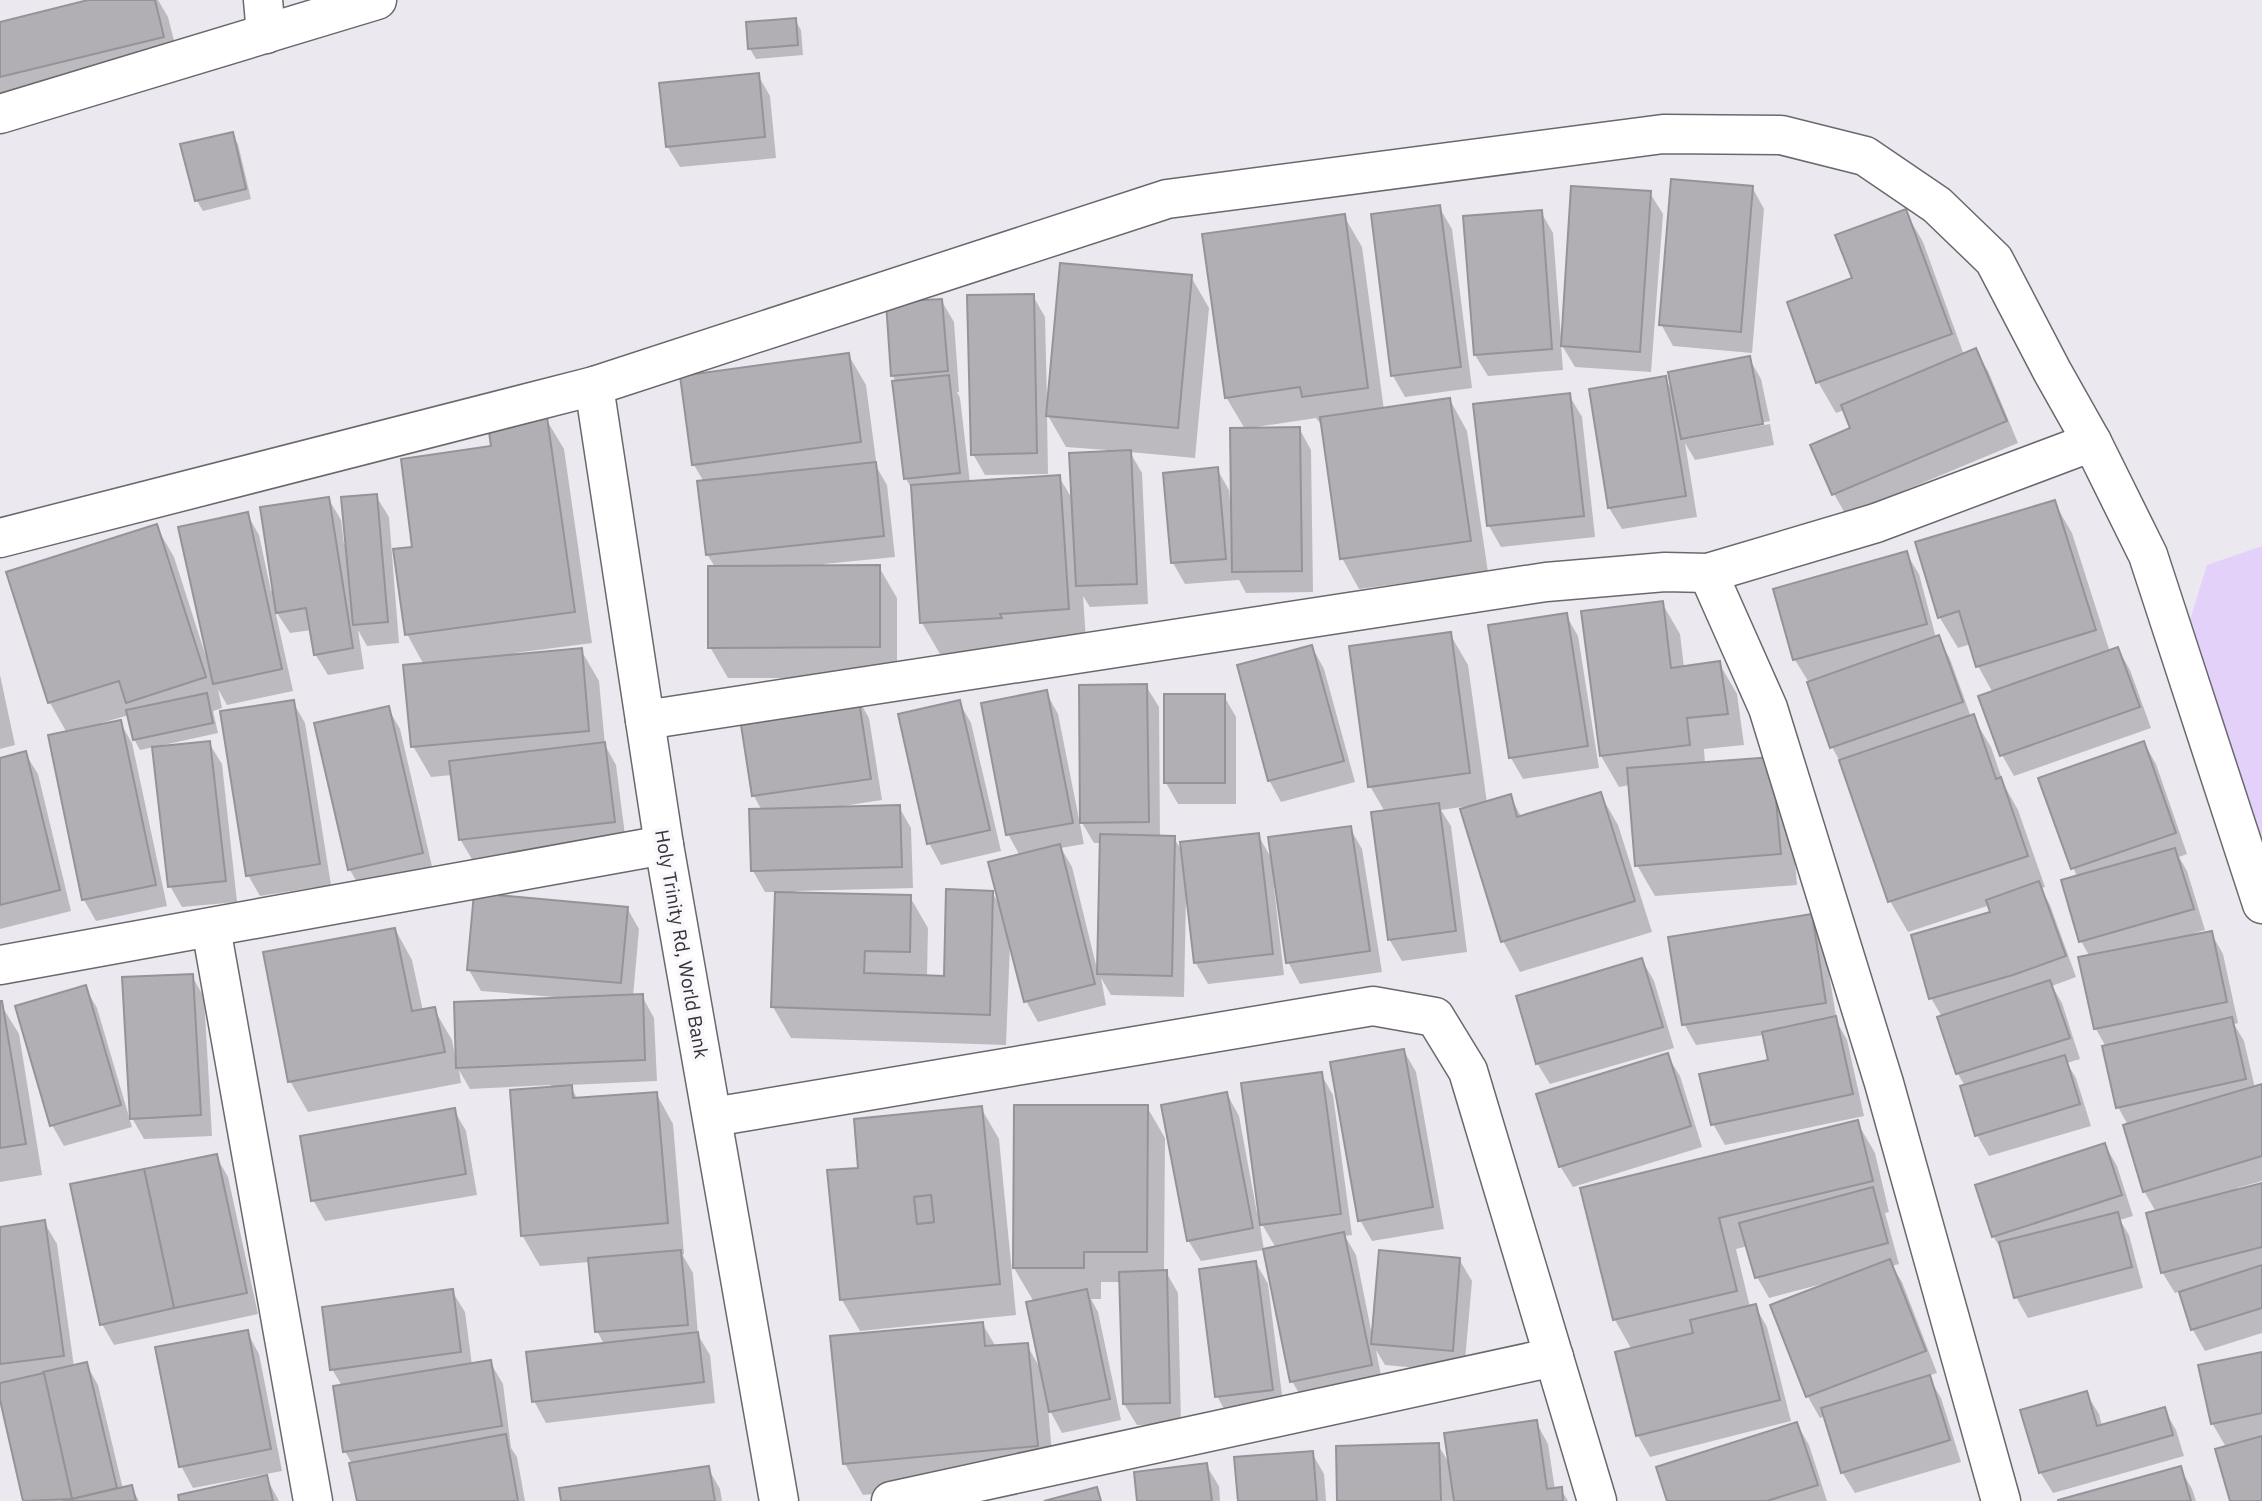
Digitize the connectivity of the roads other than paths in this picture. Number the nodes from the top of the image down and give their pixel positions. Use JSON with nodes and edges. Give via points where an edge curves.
{"nodes":[{"id":1,"x":377,"y":0,"type":"edge"},
{"id":2,"x":265,"y":17,"type":"edge"},
{"id":3,"x":0,"y":114,"type":"edge"},
{"id":4,"x":594,"y":386,"type":"junction"},
{"id":5,"x":2092,"y":442,"type":"junction"},
{"id":6,"x":0,"y":538,"type":"edge"},
{"id":7,"x":1708,"y":573,"type":"junction"},
{"id":8,"x":645,"y":720,"type":"junction"},
{"id":9,"x":664,"y":845,"type":"junction"},
{"id":10,"x":2262,"y":904,"type":"edge"},
{"id":11,"x":211,"y":928,"type":"junction"},
{"id":12,"x":0,"y":965,"type":"edge"},
{"id":13,"x":713,"y":1117,"type":"junction"},
{"id":14,"x":1554,"y":1357,"type":"junction"},
{"id":15,"x":313,"y":1501,"type":"edge"},
{"id":16,"x":779,"y":1501,"type":"edge"},
{"id":17,"x":891,"y":1501,"type":"edge"},
{"id":18,"x":1597,"y":1501,"type":"edge"},
{"id":19,"x":2001,"y":1501,"type":"edge"}],
"edges":[{"from":1,"to":2,"type":"street"},
{"from":2,"to":3,"type":"street"},
{"from":4,"to":5,"type":"street","via":[[1167,199],[1663,134],[1781,135],[1865,156],[1937,205],[1994,260]]},
{"from":4,"to":6,"type":"street"},
{"from":4,"to":8,"type":"street","name":"Holy Trinity Rd, World Bank"},
{"from":5,"to":7,"type":"street","via":[[1876,523]]},
{"from":5,"to":10,"type":"street","via":[[2148,555]]},
{"from":7,"to":8,"type":"street","via":[[1546,582]]},
{"from":7,"to":19,"type":"street","via":[[1768,708],[1884,1083]]},
{"from":8,"to":9,"type":"street","name":"Holy Trinity Rd, World Bank"},
{"from":9,"to":11,"type":"street"},
{"from":9,"to":13,"type":"street","name":"Holy Trinity Rd, World Bank"},
{"from":11,"to":12,"type":"street"},
{"from":11,"to":15,"type":"street"},
{"from":13,"to":14,"type":"street","via":[[1373,1006],[1436,1017],[1468,1070]]},
{"from":13,"to":16,"type":"street","name":"Holy Trinity Rd, World Bank"},
{"from":14,"to":17,"type":"street"},
{"from":14,"to":18,"type":"street"}]}
